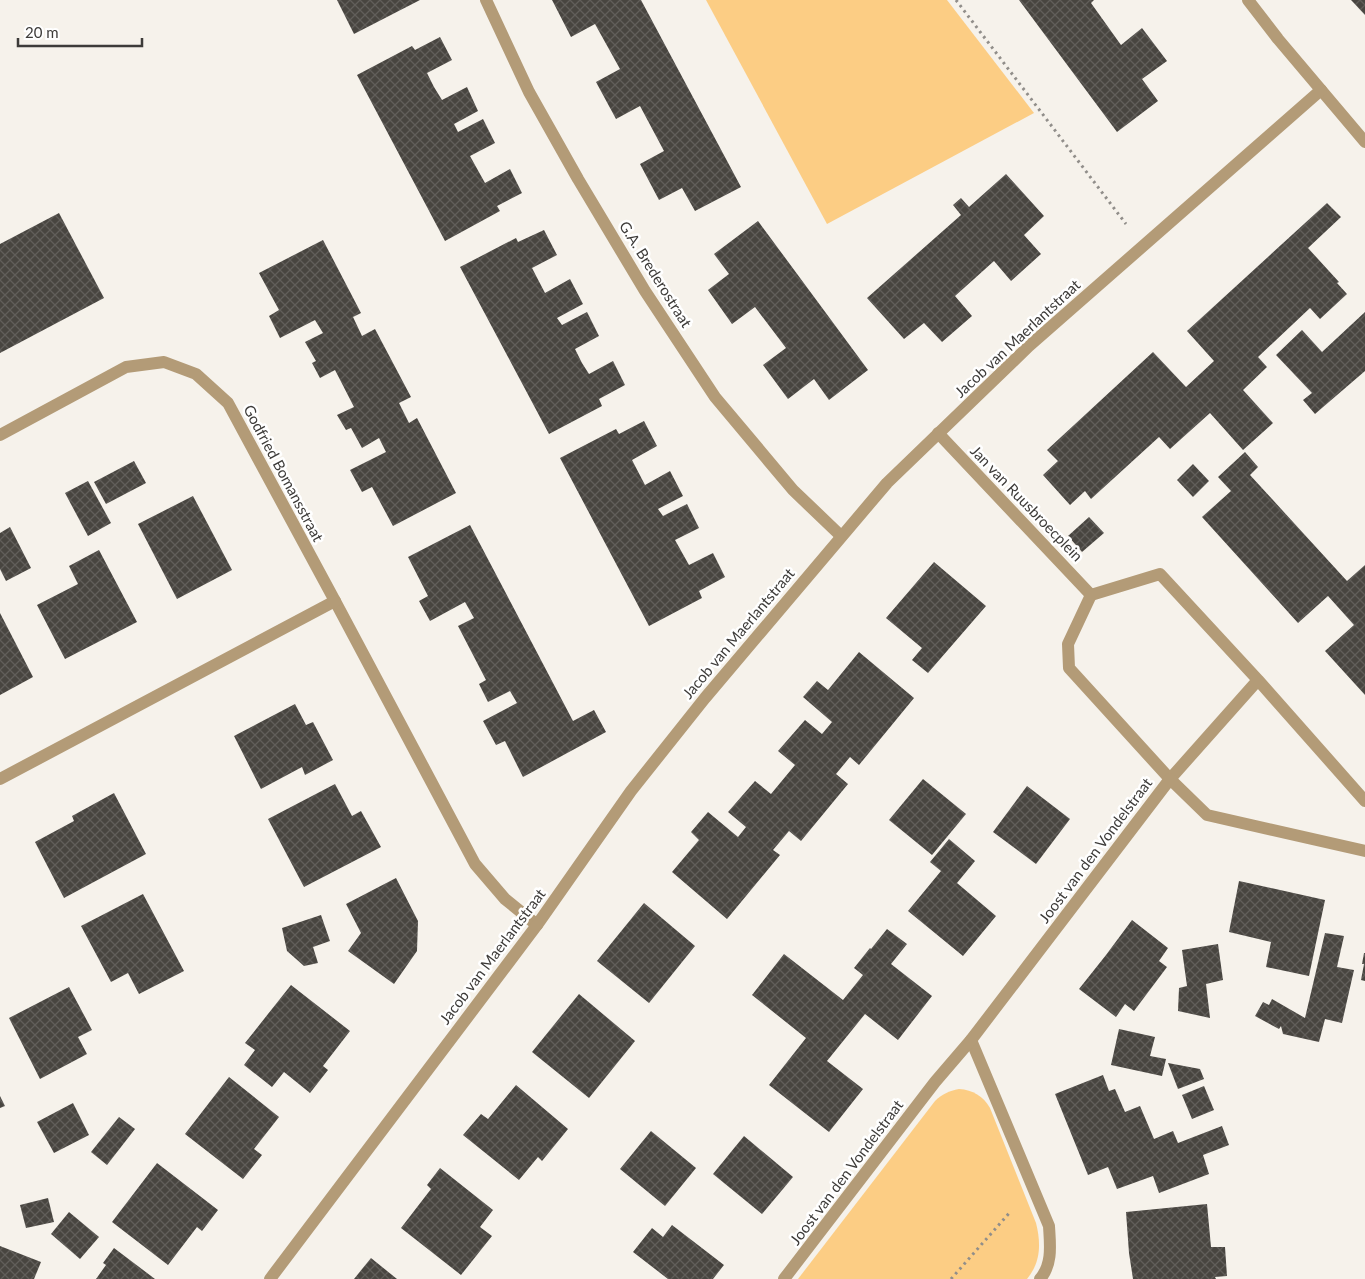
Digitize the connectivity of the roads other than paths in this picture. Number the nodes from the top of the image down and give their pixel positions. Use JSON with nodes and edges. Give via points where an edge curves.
{"nodes":[{"id":1,"x":486,"y":0,"type":"edge"},
{"id":2,"x":1248,"y":0,"type":"edge"},
{"id":3,"x":1321,"y":90,"type":"junction"},
{"id":4,"x":1365,"y":142,"type":"edge"},
{"id":5,"x":938,"y":433,"type":"junction"},
{"id":6,"x":0,"y":435,"type":"edge"},
{"id":7,"x":841,"y":536,"type":"junction"},
{"id":8,"x":1092,"y":594,"type":"junction"},
{"id":9,"x":335,"y":601,"type":"junction"},
{"id":10,"x":1258,"y":680,"type":"junction"},
{"id":11,"x":0,"y":779,"type":"edge"},
{"id":12,"x":1170,"y":779,"type":"junction"},
{"id":13,"x":1365,"y":801,"type":"edge"},
{"id":14,"x":1365,"y":851,"type":"edge"},
{"id":15,"x":536,"y":925,"type":"junction"},
{"id":16,"x":971,"y":1040,"type":"junction"},
{"id":17,"x":270,"y":1279,"type":"edge"},
{"id":18,"x":784,"y":1279,"type":"edge"},
{"id":19,"x":1040,"y":1279,"type":"edge"}],
"edges":[{"from":1,"to":7,"type":"street","name":"G.A. Brederostraat","via":[[529,92],[578,179],[645,291],[715,398],[793,490]]},
{"from":2,"to":3,"type":"street"},
{"from":3,"to":4,"type":"street"},
{"from":3,"to":5,"type":"street","name":"Jacob van Maerlantstraat","via":[[1029,346]]},
{"from":5,"to":7,"type":"street","name":"Jacob van Maerlantstraat","via":[[887,483]]},
{"from":5,"to":8,"type":"street","name":"Jan van Ruusbroecplein"},
{"from":6,"to":9,"type":"street","name":"Godfried Bomansstraat","via":[[126,367],[164,362],[196,374],[228,403]]},
{"from":7,"to":15,"type":"street","name":"Jacob van Maerlantstraat","via":[[631,791]]},
{"from":8,"to":10,"type":"street","via":[[1160,574]]},
{"from":8,"to":12,"type":"street","via":[[1068,644],[1070,668]]},
{"from":9,"to":11,"type":"street"},
{"from":9,"to":15,"type":"street","name":"Godfried Bomansstraat","via":[[475,864],[505,899]]},
{"from":10,"to":12,"type":"street"},
{"from":10,"to":13,"type":"street"},
{"from":12,"to":14,"type":"street","name":"Joost van den Vondelstraat","via":[[1207,815]]},
{"from":12,"to":16,"type":"street","name":"Joost van den Vondelstraat"},
{"from":15,"to":17,"type":"street","name":"Jacob van Maerlantstraat"},
{"from":16,"to":18,"type":"street","name":"Joost van den Vondelstraat"},
{"from":16,"to":19,"type":"street","via":[[1049,1226],[1051,1254]]}]}
